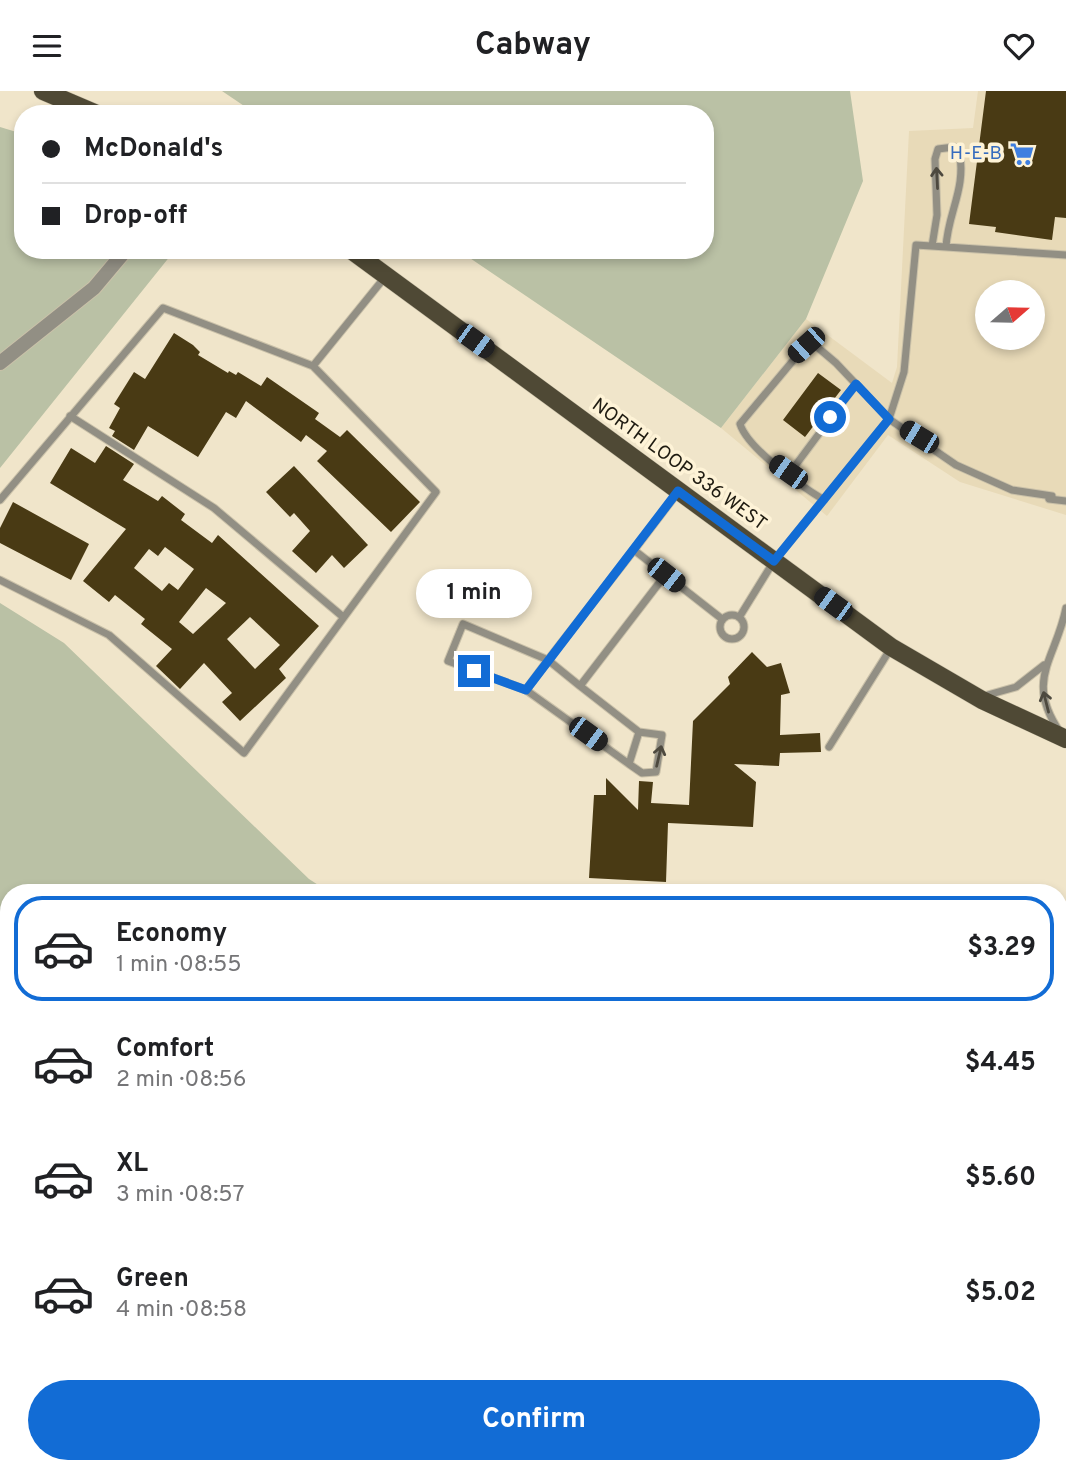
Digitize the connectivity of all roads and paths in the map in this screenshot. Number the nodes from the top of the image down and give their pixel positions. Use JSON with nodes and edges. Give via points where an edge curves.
{"nodes":[{"id":1,"x":43,"y":91,"type":"edge"},
{"id":2,"x":76,"y":105,"type":"edge"},
{"id":3,"x":932,"y":246,"type":"junction"},
{"id":4,"x":946,"y":247,"type":"junction"},
{"id":5,"x":1066,"y":255,"type":"edge"},
{"id":6,"x":118,"y":259,"type":"edge"},
{"id":7,"x":363,"y":259,"type":"edge"},
{"id":8,"x":386,"y":276,"type":"junction"},
{"id":9,"x":0,"y":363,"type":"edge"},
{"id":10,"x":313,"y":366,"type":"junction"},
{"id":11,"x":856,"y":384,"type":"junction"},
{"id":12,"x":70,"y":416,"type":"junction"},
{"id":13,"x":889,"y":419,"type":"junction"},
{"id":14,"x":789,"y":474,"type":"junction"},
{"id":15,"x":678,"y":491,"type":"junction"},
{"id":16,"x":0,"y":500,"type":"edge"},
{"id":17,"x":824,"y":500,"type":"junction"},
{"id":18,"x":1066,"y":501,"type":"edge"},
{"id":19,"x":634,"y":550,"type":"junction"},
{"id":20,"x":774,"y":561,"type":"junction"},
{"id":21,"x":666,"y":575,"type":"junction"},
{"id":22,"x":0,"y":580,"type":"edge"},
{"id":23,"x":1066,"y":608,"type":"edge"},
{"id":24,"x":342,"y":616,"type":"junction"},
{"id":25,"x":740,"y":617,"type":"junction"},
{"id":26,"x":722,"y":619,"type":"junction"},
{"id":27,"x":891,"y":647,"type":"junction"},
{"id":28,"x":548,"y":660,"type":"junction"},
{"id":29,"x":1046,"y":662,"type":"junction"},
{"id":30,"x":580,"y":686,"type":"junction"},
{"id":31,"x":526,"y":690,"type":"junction"},
{"id":32,"x":975,"y":696,"type":"junction"},
{"id":33,"x":639,"y":732,"type":"junction"},
{"id":34,"x":1065,"y":739,"type":"edge"},
{"id":35,"x":829,"y":747,"type":"dead end"},
{"id":36,"x":629,"y":764,"type":"junction"}],
"edges":[{"from":1,"to":2,"type":"main road"},
{"from":3,"to":4,"type":"lane"},
{"from":3,"to":4,"type":"lane","one_way":true,"via":[[937,215],[935,159],[938,149],[954,147],[959,149],[962,163]]},
{"from":3,"to":13,"type":"lane","via":[[916,245],[904,372]]},
{"from":4,"to":5,"type":"lane"},
{"from":6,"to":9,"type":"street","via":[[94,288]]},
{"from":7,"to":8,"type":"main road","name":"NORTH LOOP 336 WEST"},
{"from":8,"to":10,"type":"lane"},
{"from":8,"to":15,"type":"main road","name":"NORTH LOOP 336 WEST"},
{"from":10,"to":12,"type":"lane","via":[[163,308]]},
{"from":10,"to":24,"type":"lane","via":[[436,492]]},
{"from":11,"to":13,"type":"lane"},
{"from":11,"to":14,"type":"lane"},
{"from":11,"to":14,"type":"lane","via":[[816,346],[806,345],[740,424],[743,436]]},
{"from":12,"to":16,"type":"lane"},
{"from":12,"to":24,"type":"lane","via":[[214,508]]},
{"from":13,"to":17,"type":"lane"},
{"from":13,"to":18,"type":"lane","via":[[956,465],[1012,490]]},
{"from":14,"to":17,"type":"lane"},
{"from":15,"to":19,"type":"lane"},
{"from":15,"to":20,"type":"main road","name":"NORTH LOOP 336 WEST"},
{"from":17,"to":20,"type":"lane"},
{"from":19,"to":21,"type":"lane"},
{"from":19,"to":28,"type":"lane"},
{"from":20,"to":25,"type":"lane"},
{"from":20,"to":27,"type":"main road","name":"NORTH LOOP 336 WEST"},
{"from":21,"to":26,"type":"lane"},
{"from":21,"to":30,"type":"lane"},
{"from":22,"to":24,"type":"lane","via":[[109,635],[244,753]]},
{"from":23,"to":29,"type":"lane"},
{"from":25,"to":26,"type":"lane","via":[[731,614]]},
{"from":25,"to":26,"type":"lane","via":[[746,625],[743,635],[734,640],[724,637],[719,628]]},
{"from":27,"to":32,"type":"main road","name":"NORTH LOOP 336 WEST"},
{"from":27,"to":35,"type":"lane"},
{"from":28,"to":30,"type":"lane"},
{"from":28,"to":31,"type":"lane"},
{"from":28,"to":31,"type":"lane","via":[[463,624],[448,661]]},
{"from":29,"to":32,"type":"lane","via":[[1016,687]]},
{"from":34,"to":29,"type":"lane","one_way":true,"via":[[1050,718],[1044,699]]},
{"from":30,"to":33,"type":"lane"},
{"from":31,"to":36,"type":"lane"},
{"from":32,"to":34,"type":"main road","name":"NORTH LOOP 336 WEST"},
{"from":33,"to":36,"type":"lane"},
{"from":36,"to":33,"type":"lane","one_way":true,"via":[[642,773],[656,772],[662,735]]}]}
